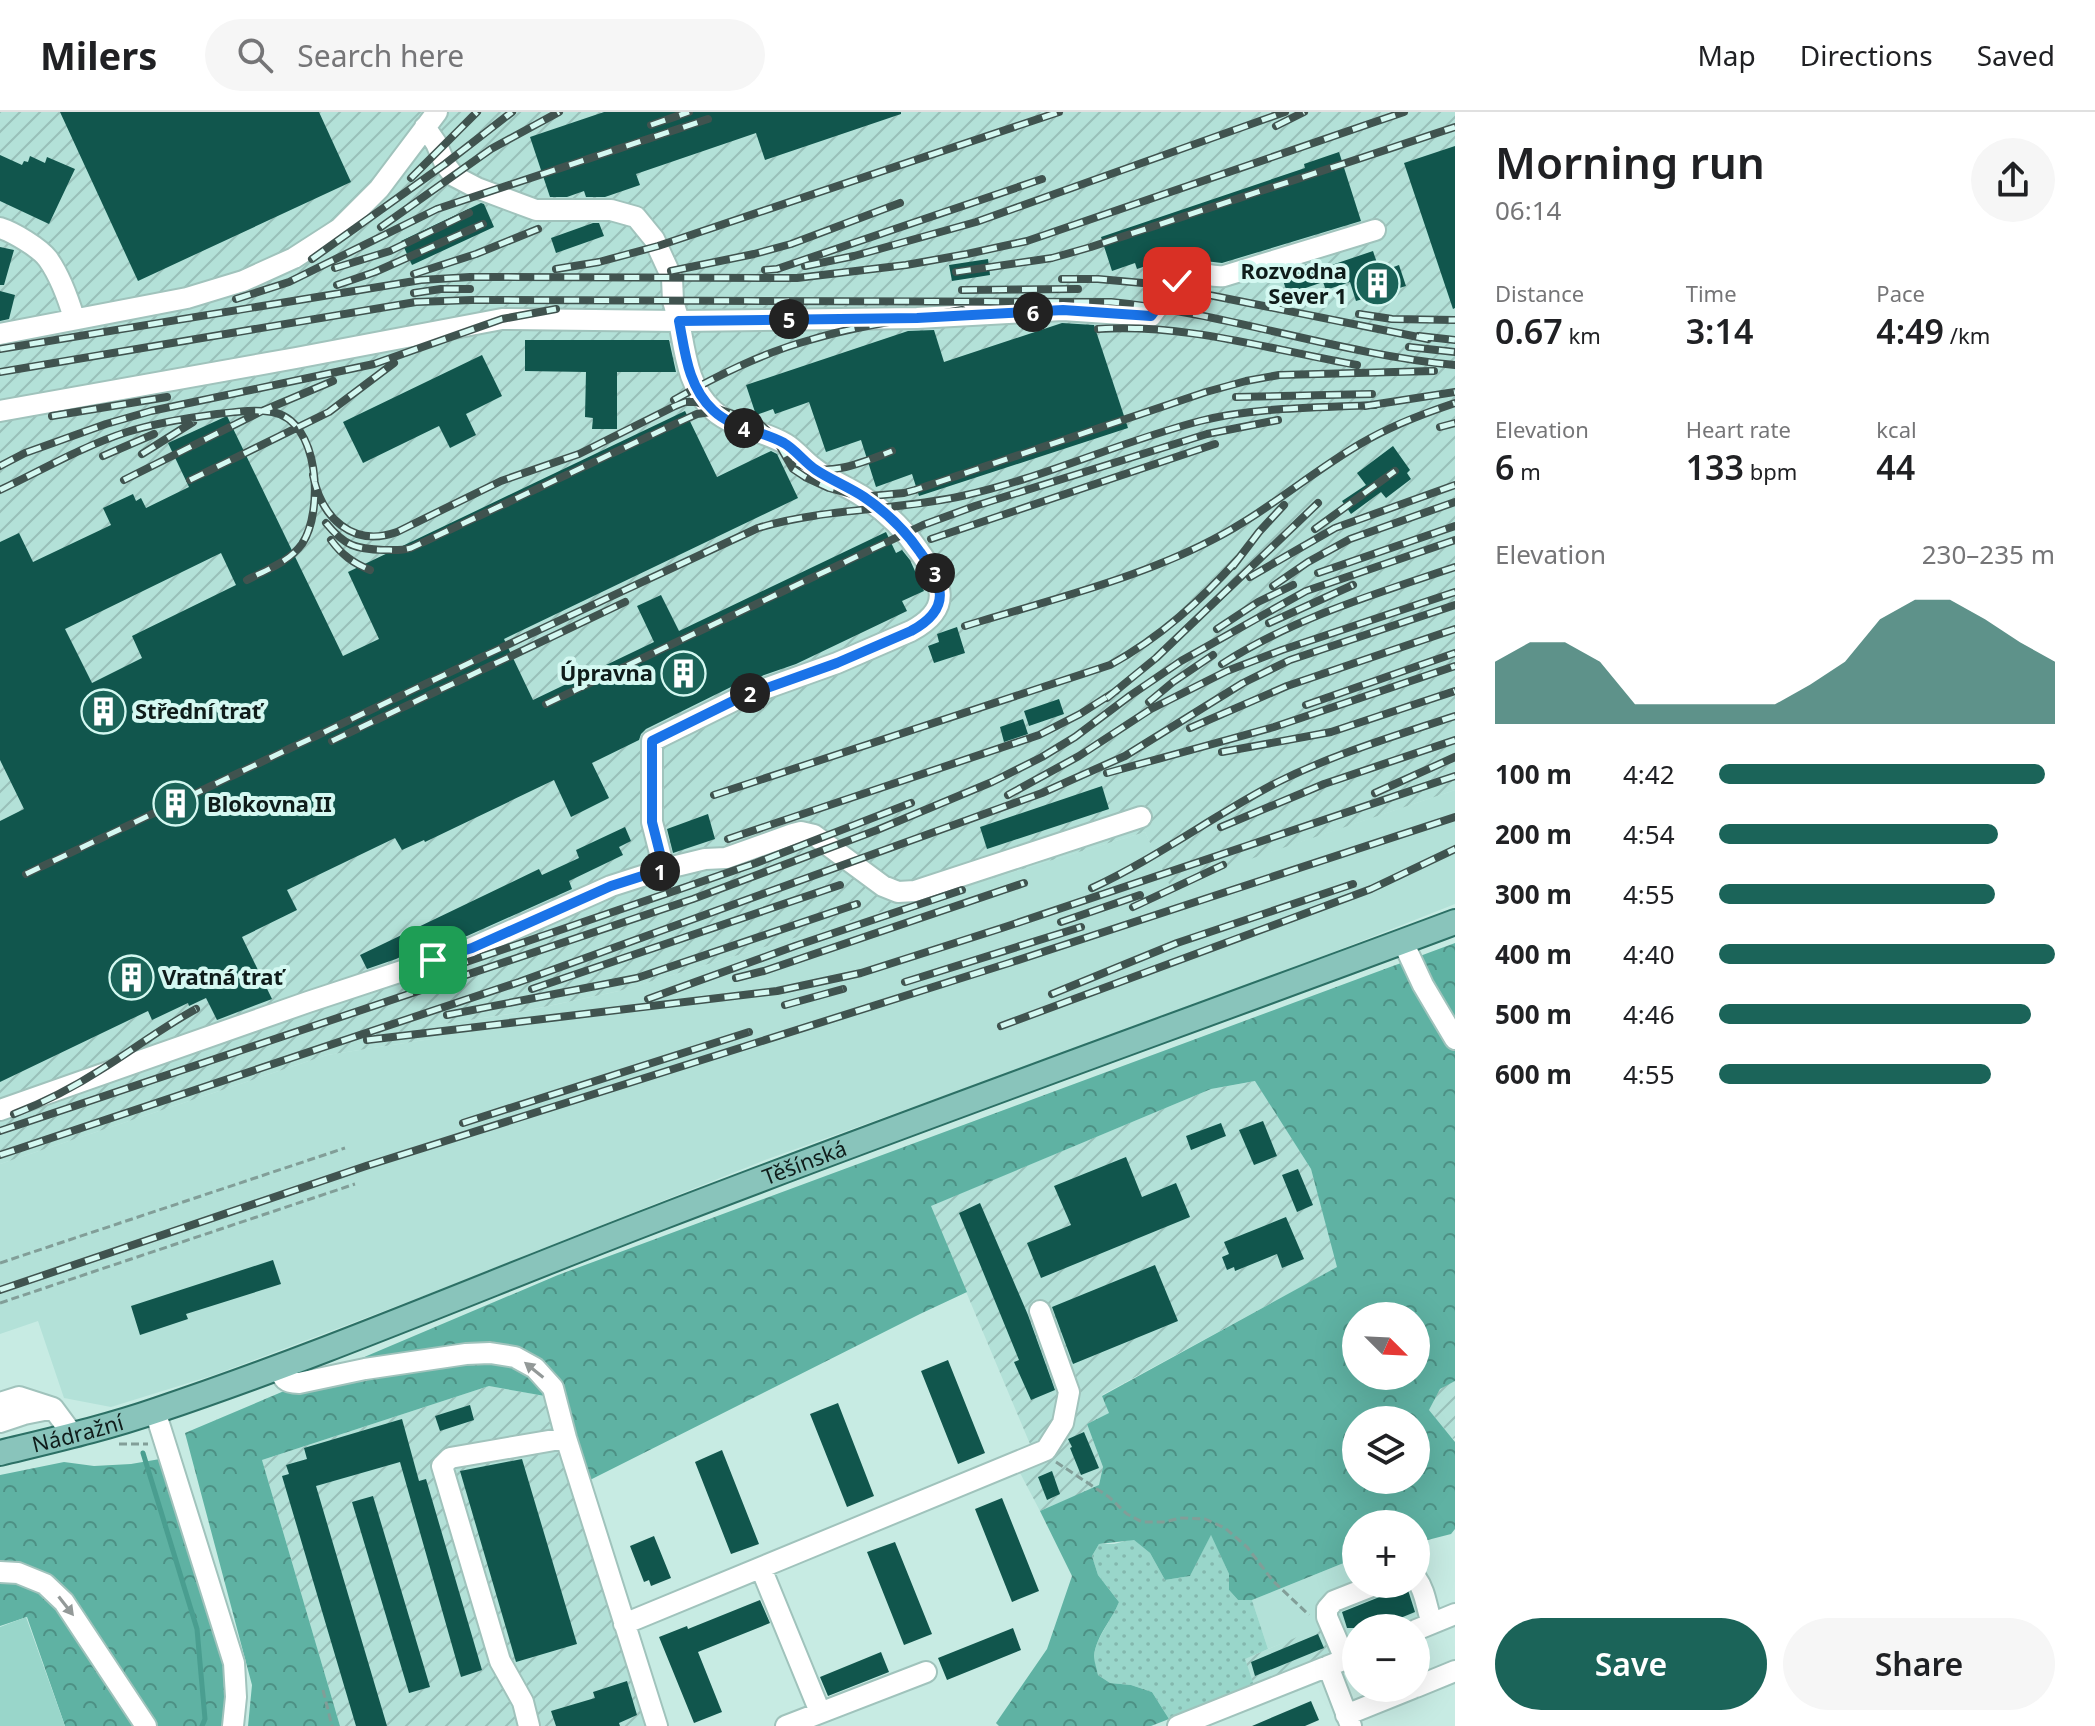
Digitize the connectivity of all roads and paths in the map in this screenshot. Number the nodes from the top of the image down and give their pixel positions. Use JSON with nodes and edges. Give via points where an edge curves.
{"nodes":[{"id":1,"x":431,"y":120,"type":"edge"},
{"id":2,"x":0,"y":228,"type":"edge"},
{"id":3,"x":1375,"y":230,"type":"dead end"},
{"id":4,"x":74,"y":318,"type":"junction"},
{"id":5,"x":679,"y":321,"type":"junction"},
{"id":6,"x":0,"y":334,"type":"edge"},
{"id":7,"x":0,"y":411,"type":"edge"},
{"id":8,"x":1141,"y":817,"type":"dead end"},
{"id":9,"x":664,"y":869,"type":"junction"},
{"id":10,"x":1455,"y":922,"type":"edge"},
{"id":11,"x":1403,"y":942,"type":"junction"},
{"id":12,"x":1455,"y":1039,"type":"edge"},
{"id":13,"x":0,"y":1110,"type":"edge"},
{"id":14,"x":345,"y":1148,"type":"dead end"},
{"id":15,"x":355,"y":1184,"type":"dead end"},
{"id":16,"x":0,"y":1263,"type":"edge"},
{"id":17,"x":0,"y":1303,"type":"edge"},
{"id":18,"x":1040,"y":1311,"type":"dead end"},
{"id":19,"x":278,"y":1367,"type":"junction"},
{"id":20,"x":0,"y":1403,"type":"edge"},
{"id":21,"x":53,"y":1408,"type":"junction"},
{"id":22,"x":155,"y":1411,"type":"junction"},
{"id":23,"x":0,"y":1422,"type":"edge"},
{"id":24,"x":73,"y":1435,"type":"junction"},
{"id":25,"x":566,"y":1438,"type":"junction"},
{"id":26,"x":1046,"y":1450,"type":"junction"},
{"id":27,"x":0,"y":1453,"type":"edge"},
{"id":28,"x":761,"y":1568,"type":"junction"},
{"id":29,"x":0,"y":1572,"type":"edge"},
{"id":30,"x":1342,"y":1598,"type":"edge"},
{"id":31,"x":1455,"y":1614,"type":"edge"},
{"id":32,"x":624,"y":1624,"type":"junction"},
{"id":33,"x":1430,"y":1624,"type":"edge"},
{"id":34,"x":1334,"y":1632,"type":"junction"},
{"id":35,"x":1342,"y":1657,"type":"edge"},
{"id":36,"x":1342,"y":1660,"type":"edge"},
{"id":37,"x":1455,"y":1671,"type":"edge"},
{"id":38,"x":926,"y":1672,"type":"dead end"},
{"id":39,"x":1430,"y":1681,"type":"edge"},
{"id":40,"x":323,"y":1690,"type":"dead end"},
{"id":41,"x":1344,"y":1702,"type":"edge"},
{"id":42,"x":1384,"y":1702,"type":"edge"},
{"id":43,"x":820,"y":1712,"type":"junction"},
{"id":44,"x":1345,"y":1722,"type":"edge"},
{"id":45,"x":146,"y":1726,"type":"edge"},
{"id":46,"x":233,"y":1726,"type":"edge"},
{"id":47,"x":332,"y":1726,"type":"edge"},
{"id":48,"x":529,"y":1726,"type":"edge"},
{"id":49,"x":657,"y":1726,"type":"edge"},
{"id":50,"x":786,"y":1726,"type":"edge"},
{"id":51,"x":1178,"y":1726,"type":"edge"}],
"edges":[{"from":1,"to":4,"type":"street","via":[[379,189],[339,229],[294,258],[187,298]]},
{"from":1,"to":5,"type":"street","via":[[445,164],[454,176],[477,188],[536,210],[611,210],[636,217],[658,246],[672,278]]},
{"from":2,"to":4,"type":"street","via":[[47,256]]},
{"from":3,"to":5,"type":"street","via":[[1224,276],[1185,273],[1151,316],[1063,310]]},
{"from":4,"to":6,"type":"street"},
{"from":5,"to":7,"type":"street","via":[[502,319]]},
{"from":5,"to":9,"type":"street","via":[[691,377],[713,411],[788,445],[814,469],[878,508],[906,533],[934,572],[940,596],[923,625],[739,698],[652,741],[652,822]]},
{"from":8,"to":9,"type":"street","via":[[906,892],[883,886],[809,833],[726,858]]},
{"from":9,"to":13,"type":"street","via":[[611,886],[472,948]]},
{"from":10,"to":11,"type":"main road","name":"Těšínská"},
{"from":11,"to":12,"type":"street"},
{"from":11,"to":19,"type":"main road","name":"Těšínská","via":[[869,1137]]},
{"from":14,"to":16,"type":"path"},
{"from":15,"to":17,"type":"path"},
{"from":18,"to":26,"type":"street","via":[[1069,1392],[1063,1423]]},
{"from":19,"to":22,"type":"main road","name":"Těšínská"},
{"from":25,"to":19,"type":"street","one_way":true,"via":[[553,1388],[535,1368],[515,1357],[466,1354],[299,1383],[283,1379]]},
{"from":20,"to":21,"type":"street","via":[[19,1397]]},
{"from":21,"to":23,"type":"street"},
{"from":21,"to":24,"type":"street"},
{"from":22,"to":24,"type":"main road","name":"Nádražní"},
{"from":22,"to":46,"type":"street","via":[[234,1663]]},
{"from":24,"to":27,"type":"main road","name":"Nádražní"},
{"from":25,"to":32,"type":"street"},
{"from":25,"to":48,"type":"street","via":[[450,1458],[442,1466],[500,1661],[523,1702]]},
{"from":26,"to":28,"type":"street"},
{"from":26,"to":34,"type":"path","via":[[1060,1466],[1142,1522],[1205,1519],[1225,1528],[1305,1612]]},
{"from":28,"to":32,"type":"street"},
{"from":28,"to":43,"type":"street"},
{"from":29,"to":45,"type":"street","one_way":true,"via":[[45,1584],[64,1602]]},
{"from":30,"to":34,"type":"street","via":[[1327,1609]]},
{"from":31,"to":33,"type":"street"},
{"from":32,"to":49,"type":"street"},
{"from":34,"to":35,"type":"street"},
{"from":36,"to":51,"type":"street"},
{"from":37,"to":39,"type":"street"},
{"from":38,"to":43,"type":"street"},
{"from":40,"to":47,"type":"path"},
{"from":41,"to":44,"type":"street"},
{"from":42,"to":44,"type":"street"},
{"from":43,"to":50,"type":"street"}]}
